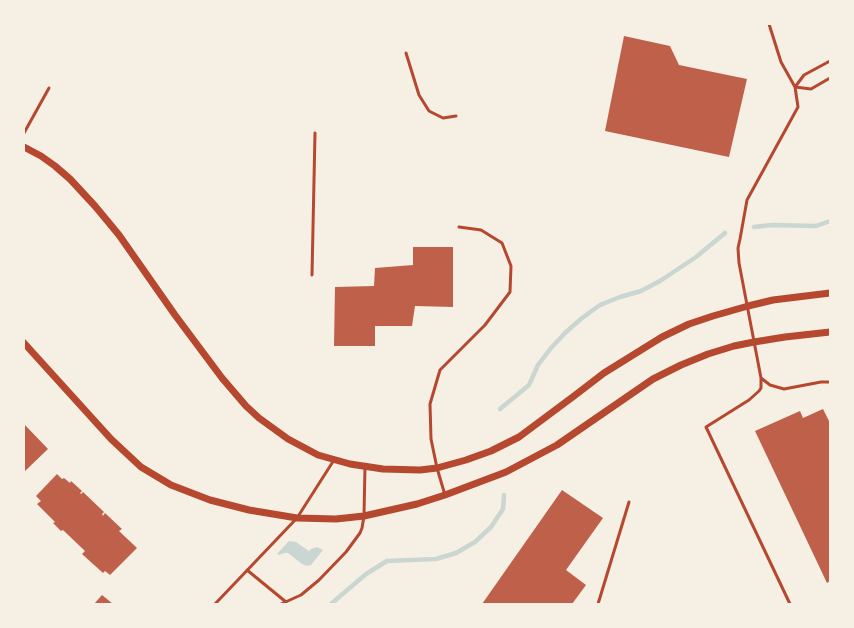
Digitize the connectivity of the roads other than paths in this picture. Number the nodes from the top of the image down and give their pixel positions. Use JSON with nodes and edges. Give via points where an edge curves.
{"nodes":[{"id":1,"x":769,"y":24,"type":"edge"},
{"id":2,"x":406,"y":53,"type":"dead end"},
{"id":3,"x":830,"y":61,"type":"edge"},
{"id":4,"x":830,"y":78,"type":"edge"},
{"id":5,"x":795,"y":87,"type":"junction"},
{"id":6,"x":49,"y":88,"type":"dead end"},
{"id":7,"x":456,"y":116,"type":"dead end"},
{"id":8,"x":24,"y":133,"type":"edge"},
{"id":9,"x":315,"y":133,"type":"dead end"},
{"id":10,"x":24,"y":147,"type":"edge"},
{"id":11,"x":459,"y":227,"type":"dead end"},
{"id":12,"x":312,"y":275,"type":"dead end"},
{"id":13,"x":830,"y":293,"type":"edge"},
{"id":14,"x":748,"y":306,"type":"junction"},
{"id":15,"x":830,"y":332,"type":"edge"},
{"id":16,"x":754,"y":342,"type":"junction"},
{"id":17,"x":24,"y":343,"type":"edge"},
{"id":18,"x":761,"y":378,"type":"junction"},
{"id":19,"x":830,"y":382,"type":"edge"},
{"id":20,"x":334,"y":460,"type":"junction"},
{"id":21,"x":365,"y":466,"type":"junction"},
{"id":22,"x":437,"y":468,"type":"junction"},
{"id":23,"x":445,"y":495,"type":"junction"},
{"id":24,"x":629,"y":502,"type":"dead end"},
{"id":25,"x":364,"y":516,"type":"junction"},
{"id":26,"x":297,"y":518,"type":"junction"},
{"id":27,"x":247,"y":570,"type":"junction"},
{"id":28,"x":286,"y":602,"type":"junction"},
{"id":29,"x":215,"y":604,"type":"edge"},
{"id":30,"x":280,"y":604,"type":"edge"},
{"id":31,"x":598,"y":604,"type":"edge"},
{"id":32,"x":790,"y":604,"type":"edge"}],
"edges":[{"from":1,"to":5,"type":"lane","via":[[781,62]]},
{"from":2,"to":7,"type":"lane","via":[[419,94],[429,111],[443,118]]},
{"from":3,"to":5,"type":"lane","via":[[804,75]]},
{"from":4,"to":5,"type":"lane","via":[[811,89]]},
{"from":5,"to":14,"type":"lane","via":[[798,108],[747,200],[738,248]]},
{"from":6,"to":8,"type":"lane"},
{"from":9,"to":12,"type":"lane"},
{"from":10,"to":20,"type":"street","via":[[41,156],[70,178],[95,206],[119,235],[222,378],[246,406],[288,439],[318,455]]},
{"from":11,"to":22,"type":"lane","via":[[482,230],[502,243],[512,266],[510,292],[485,325],[440,370],[430,404],[431,439]]},
{"from":13,"to":14,"type":"street","via":[[773,300]]},
{"from":14,"to":16,"type":"lane"},
{"from":14,"to":22,"type":"street","via":[[689,324],[662,337],[604,373],[519,437],[491,451]]},
{"from":15,"to":16,"type":"street"},
{"from":16,"to":18,"type":"lane"},
{"from":16,"to":23,"type":"street","via":[[734,346],[681,365],[653,379],[534,458],[506,472]]},
{"from":17,"to":26,"type":"street","via":[[111,439],[141,467],[171,485],[210,500]]},
{"from":18,"to":19,"type":"lane","via":[[770,385],[784,389]]},
{"from":18,"to":32,"type":"lane","via":[[761,388],[753,397],[706,427]]},
{"from":20,"to":21,"type":"street"},
{"from":20,"to":26,"type":"lane"},
{"from":21,"to":22,"type":"street","via":[[405,470]]},
{"from":21,"to":25,"type":"lane"},
{"from":22,"to":23,"type":"lane"},
{"from":23,"to":25,"type":"street"},
{"from":24,"to":31,"type":"lane"},
{"from":25,"to":26,"type":"street"},
{"from":25,"to":28,"type":"lane","via":[[360,533],[330,570],[301,595]]},
{"from":26,"to":27,"type":"lane"},
{"from":27,"to":28,"type":"lane"},
{"from":27,"to":29,"type":"lane"},
{"from":28,"to":30,"type":"lane"}]}
